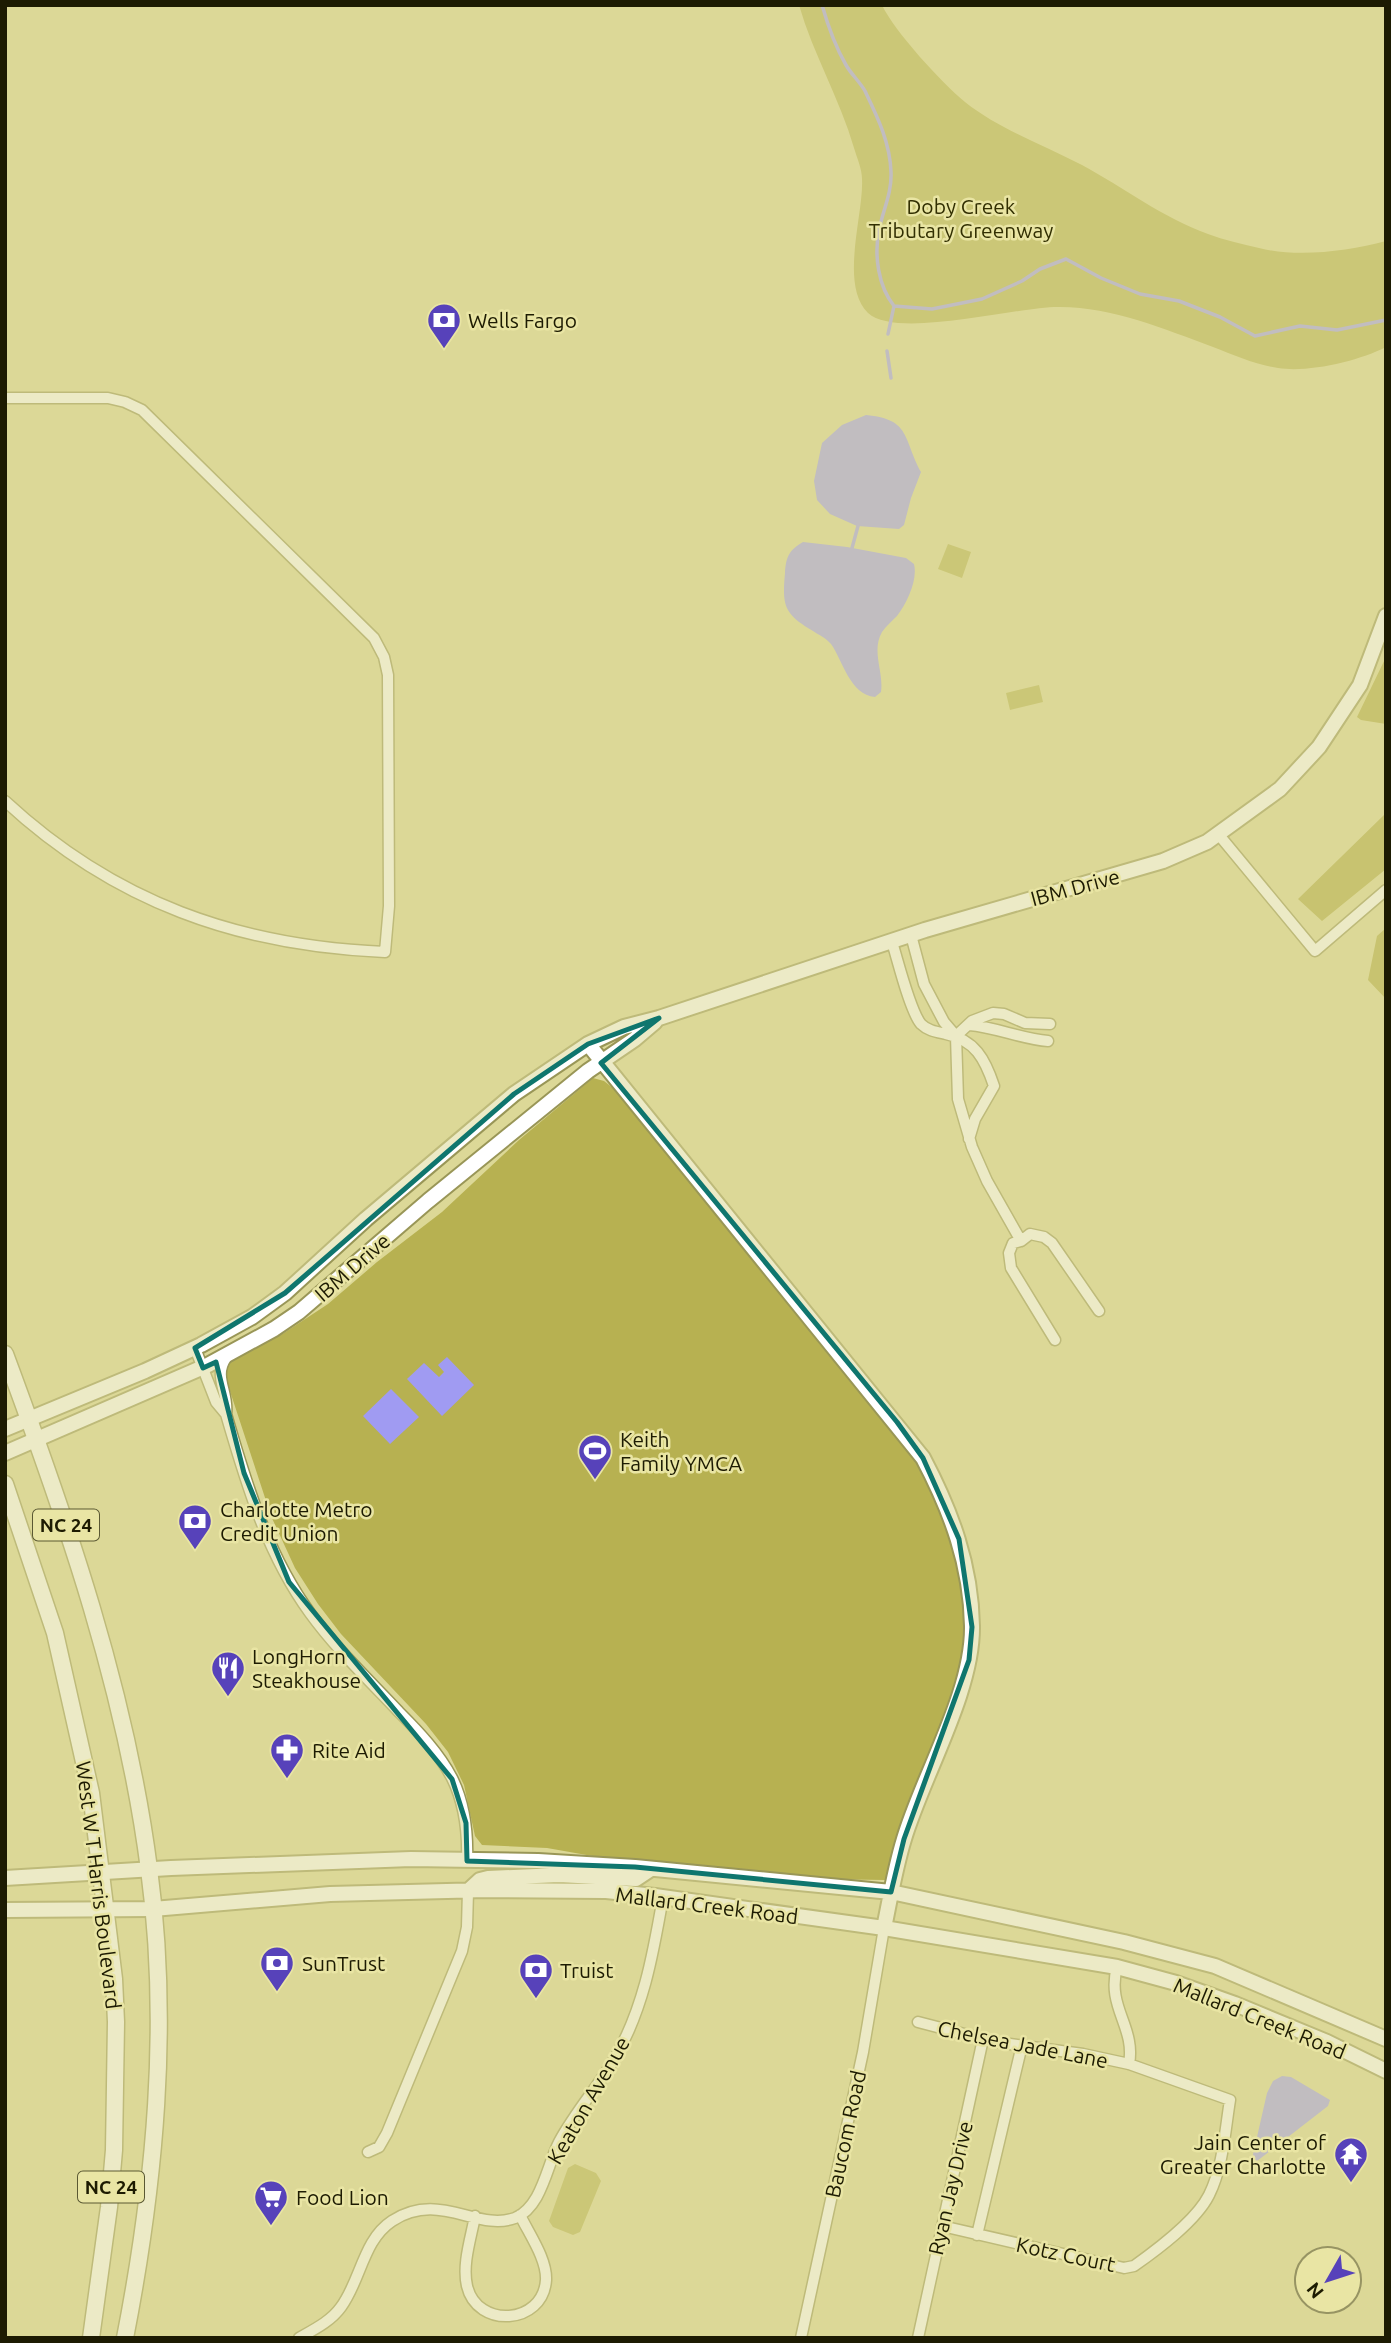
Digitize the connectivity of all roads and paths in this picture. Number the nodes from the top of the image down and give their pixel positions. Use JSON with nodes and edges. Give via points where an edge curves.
{"nodes":[{"id":1,"x":5,"y":398,"type":"edge"},
{"id":2,"x":1386,"y":616,"type":"edge"},
{"id":3,"x":5,"y":801,"type":"edge"},
{"id":4,"x":1219,"y":835,"type":"junction"},
{"id":5,"x":1386,"y":890,"type":"edge"},
{"id":6,"x":911,"y":935,"type":"junction"},
{"id":7,"x":892,"y":942,"type":"junction"},
{"id":8,"x":659,"y":1018,"type":"junction"},
{"id":9,"x":1019,"y":1020,"type":"junction"},
{"id":10,"x":1050,"y":1024,"type":"dead end"},
{"id":11,"x":969,"y":1025,"type":"junction"},
{"id":12,"x":1012,"y":1035,"type":"junction"},
{"id":13,"x":956,"y":1036,"type":"junction"},
{"id":14,"x":1048,"y":1041,"type":"dead end"},
{"id":15,"x":588,"y":1044,"type":"junction"},
{"id":16,"x":601,"y":1063,"type":"junction"},
{"id":17,"x":969,"y":1139,"type":"junction"},
{"id":18,"x":1021,"y":1241,"type":"junction"},
{"id":19,"x":1098,"y":1311,"type":"dead end"},
{"id":20,"x":1055,"y":1340,"type":"dead end"},
{"id":21,"x":195,"y":1348,"type":"junction"},
{"id":22,"x":5,"y":1354,"type":"edge"},
{"id":23,"x":227,"y":1356,"type":"junction"},
{"id":24,"x":202,"y":1368,"type":"junction"},
{"id":25,"x":226,"y":1414,"type":"junction"},
{"id":26,"x":30,"y":1418,"type":"junction"},
{"id":27,"x":5,"y":1429,"type":"edge"},
{"id":28,"x":37,"y":1439,"type":"junction"},
{"id":29,"x":5,"y":1453,"type":"edge"},
{"id":30,"x":5,"y":1484,"type":"edge"},
{"id":31,"x":467,"y":1861,"type":"junction"},
{"id":32,"x":651,"y":1869,"type":"junction"},
{"id":33,"x":150,"y":1870,"type":"junction"},
{"id":34,"x":102,"y":1872,"type":"junction"},
{"id":35,"x":5,"y":1878,"type":"edge"},
{"id":36,"x":468,"y":1891,"type":"junction"},
{"id":37,"x":891,"y":1892,"type":"junction"},
{"id":38,"x":663,"y":1897,"type":"junction"},
{"id":39,"x":153,"y":1909,"type":"junction"},
{"id":40,"x":5,"y":1910,"type":"edge"},
{"id":41,"x":106,"y":1910,"type":"junction"},
{"id":42,"x":884,"y":1928,"type":"junction"},
{"id":43,"x":1117,"y":1966,"type":"junction"},
{"id":44,"x":918,"y":2022,"type":"dead end"},
{"id":45,"x":983,"y":2039,"type":"junction"},
{"id":46,"x":1386,"y":2039,"type":"edge"},
{"id":47,"x":1022,"y":2045,"type":"junction"},
{"id":48,"x":1129,"y":2064,"type":"junction"},
{"id":49,"x":1386,"y":2071,"type":"edge"},
{"id":50,"x":368,"y":2152,"type":"dead end"},
{"id":51,"x":520,"y":2215,"type":"junction"},
{"id":52,"x":475,"y":2216,"type":"junction"},
{"id":53,"x":942,"y":2226,"type":"junction"},
{"id":54,"x":977,"y":2235,"type":"junction"},
{"id":55,"x":90,"y":2338,"type":"edge"},
{"id":56,"x":125,"y":2338,"type":"edge"},
{"id":57,"x":299,"y":2338,"type":"edge"},
{"id":58,"x":801,"y":2338,"type":"edge"},
{"id":59,"x":918,"y":2338,"type":"edge"}],
"edges":[{"from":1,"to":3,"type":"street","via":[[108,398],[142,410],[374,638],[388,675],[389,914],[385,952],[278,941],[176,910],[128,889],[76,858]]},
{"from":2,"to":4,"type":"street","name":"IBM Drive","via":[[1360,685],[1319,747],[1280,789]]},
{"from":4,"to":5,"type":"street","via":[[1315,951]]},
{"from":4,"to":6,"type":"street","name":"IBM Drive","via":[[1163,862]]},
{"from":6,"to":7,"type":"street","name":"IBM Drive"},
{"from":6,"to":13,"type":"street","via":[[924,984]]},
{"from":7,"to":8,"type":"street","name":"IBM Drive"},
{"from":7,"to":13,"type":"street","via":[[919,1021],[930,1030]]},
{"from":8,"to":15,"type":"street","name":"IBM Drive","via":[[624,1027]]},
{"from":8,"to":16,"type":"street","name":"IBM Drive"},
{"from":9,"to":10,"type":"street"},
{"from":9,"to":11,"type":"street","via":[[993,1013]]},
{"from":9,"to":12,"type":"street"},
{"from":11,"to":12,"type":"street"},
{"from":11,"to":13,"type":"street"},
{"from":12,"to":14,"type":"street"},
{"from":13,"to":17,"type":"street","via":[[958,1098]]},
{"from":13,"to":17,"type":"street","via":[[974,1046],[995,1086]]},
{"from":15,"to":16,"type":"street"},
{"from":15,"to":21,"type":"street","name":"IBM Drive","via":[[514,1094],[285,1293],[253,1317]]},
{"from":16,"to":23,"type":"street","name":"IBM Drive","via":[[428,1201],[299,1312]]},
{"from":16,"to":37,"type":"street","via":[[897,1422],[942,1493],[959,1539],[972,1627],[969,1660],[904,1839]]},
{"from":17,"to":18,"type":"street"},
{"from":18,"to":19,"type":"street","via":[[1036,1234],[1052,1243]]},
{"from":18,"to":20,"type":"street","via":[[1013,1243],[1009,1253],[1012,1268]]},
{"from":21,"to":24,"type":"street"},
{"from":21,"to":26,"type":"street","name":"IBM Drive"},
{"from":22,"to":26,"type":"main road","name":"West W T Harris Boulevard","number":"NC 24"},
{"from":23,"to":24,"type":"street","name":"IBM Drive"},
{"from":23,"to":25,"type":"street","via":[[220,1366],[228,1401]]},
{"from":24,"to":25,"type":"street"},
{"from":24,"to":28,"type":"street","name":"IBM Drive"},
{"from":25,"to":31,"type":"street","via":[[255,1506],[289,1581],[317,1622],[423,1736],[452,1779],[466,1824]]},
{"from":26,"to":27,"type":"street","name":"IBM Drive"},
{"from":26,"to":28,"type":"main road","name":"West W T Harris Boulevard","number":"NC 24"},
{"from":28,"to":29,"type":"street","name":"IBM Drive"},
{"from":28,"to":33,"type":"main road","name":"West W T Harris Boulevard","number":"NC 24","via":[[110,1670]]},
{"from":30,"to":34,"type":"main road","name":"West W T Harris Boulevard","number":"NC 24","via":[[55,1633],[91,1793]]},
{"from":31,"to":32,"type":"street","name":"Mallard Creek Road"},
{"from":31,"to":33,"type":"street","name":"Mallard Creek Road","via":[[371,1859]]},
{"from":32,"to":36,"type":"street","via":[[636,1879],[488,1878]]},
{"from":32,"to":37,"type":"street","name":"Mallard Creek Road"},
{"from":33,"to":34,"type":"street","name":"Mallard Creek Road"},
{"from":33,"to":39,"type":"main road","name":"West W T Harris Boulevard","number":"NC 24"},
{"from":34,"to":35,"type":"street","name":"Mallard Creek Road"},
{"from":34,"to":41,"type":"main road","name":"West W T Harris Boulevard","number":"NC 24"},
{"from":36,"to":38,"type":"street","name":"Mallard Creek Road","via":[[606,1891]]},
{"from":36,"to":39,"type":"street","name":"Mallard Creek Road","via":[[330,1894]]},
{"from":36,"to":50,"type":"street","via":[[462,1951],[387,2133],[379,2147]]},
{"from":37,"to":42,"type":"street"},
{"from":37,"to":46,"type":"street","name":"Mallard Creek Road","via":[[1215,1966]]},
{"from":38,"to":42,"type":"street","name":"Mallard Creek Road"},
{"from":38,"to":51,"type":"street","name":"Keaton Avenue","via":[[653,1955],[627,2034],[573,2117],[533,2203]]},
{"from":39,"to":41,"type":"street","name":"Mallard Creek Road"},
{"from":39,"to":56,"type":"main road","name":"West W T Harris Boulevard","number":"NC 24","via":[[158,2088],[144,2227]]},
{"from":40,"to":41,"type":"street","name":"Mallard Creek Road"},
{"from":41,"to":55,"type":"main road","name":"West W T Harris Boulevard","number":"NC 24","via":[[116,2001],[114,2150]]},
{"from":42,"to":43,"type":"street","name":"Mallard Creek Road"},
{"from":42,"to":58,"type":"street","name":"Baucom Road","via":[[863,2052]]},
{"from":43,"to":48,"type":"street","via":[[1113,1987],[1130,2045]]},
{"from":43,"to":49,"type":"street","name":"Mallard Creek Road","via":[[1235,2004]]},
{"from":44,"to":45,"type":"street","name":"Chelsea Jade Lane"},
{"from":45,"to":47,"type":"street","name":"Chelsea Jade Lane"},
{"from":45,"to":53,"type":"street","name":"Ryan Jay Drive"},
{"from":47,"to":48,"type":"street","name":"Chelsea Jade Lane"},
{"from":47,"to":54,"type":"street"},
{"from":48,"to":54,"type":"street","name":"Kotz Court","via":[[1230,2100],[1214,2182],[1200,2207],[1134,2266]]},
{"from":51,"to":52,"type":"street","via":[[505,2221]]},
{"from":51,"to":52,"type":"street","via":[[544,2265],[546,2284],[534,2306],[512,2317],[489,2314],[470,2295],[466,2269]]},
{"from":52,"to":57,"type":"street","via":[[422,2209],[390,2222],[375,2238],[341,2308]]},
{"from":53,"to":54,"type":"street","name":"Kotz Court"},
{"from":53,"to":59,"type":"street","name":"Ryan Jay Drive"}]}
